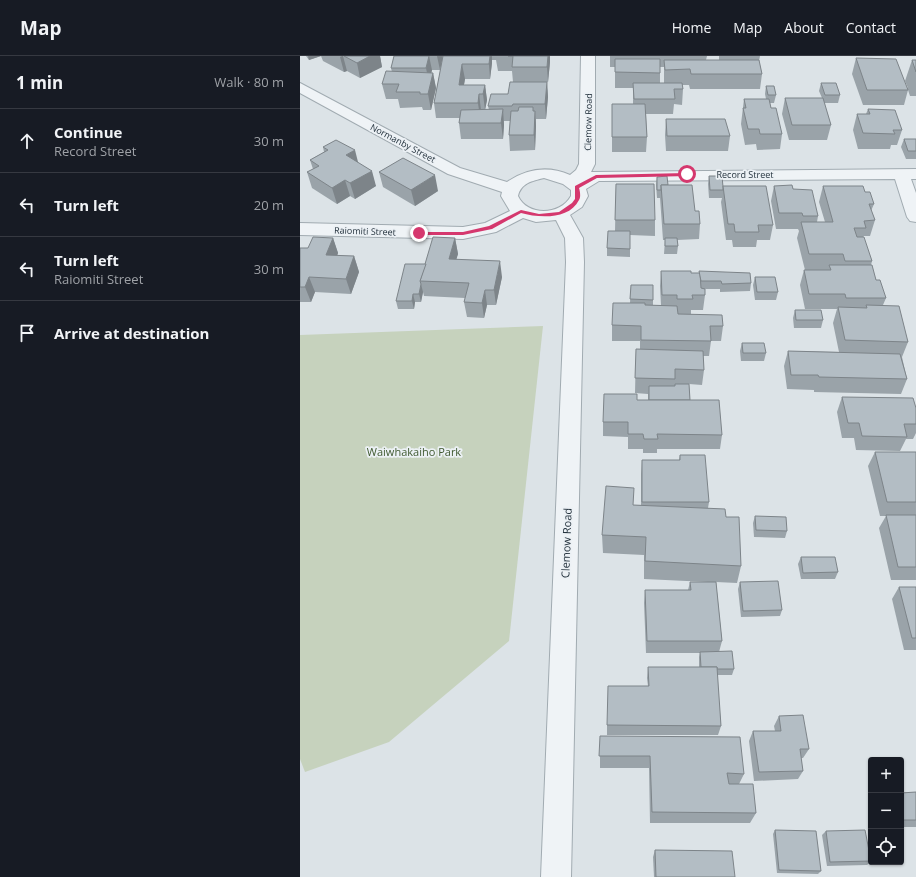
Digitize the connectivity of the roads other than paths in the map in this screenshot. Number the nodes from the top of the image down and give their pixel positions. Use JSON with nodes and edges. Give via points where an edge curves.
{"nodes":[{"id":1,"x":588,"y":56,"type":"edge"},
{"id":2,"x":300,"y":87,"type":"edge"},
{"id":3,"x":908,"y":174,"type":"edge"},
{"id":4,"x":575,"y":184,"type":"junction"},
{"id":5,"x":510,"y":189,"type":"junction"},
{"id":6,"x":521,"y":212,"type":"junction"},
{"id":7,"x":560,"y":213,"type":"junction"},
{"id":8,"x":916,"y":217,"type":"edge"},
{"id":9,"x":300,"y":229,"type":"edge"},
{"id":10,"x":556,"y":877,"type":"edge"}],
"edges":[{"from":1,"to":4,"type":"street","name":"Clemow Road","via":[[587,164]]},
{"from":2,"to":5,"type":"street","name":"Normanby Street","via":[[454,171]]},
{"from":3,"to":4,"type":"street","name":"Record Street","via":[[596,176]]},
{"from":3,"to":8,"type":"street"},
{"from":4,"to":5,"type":"street","via":[[555,174],[538,174],[523,178]]},
{"from":4,"to":7,"type":"street","via":[[578,199]]},
{"from":5,"to":6,"type":"street","via":[[510,201]]},
{"from":6,"to":7,"type":"street","via":[[539,216]]},
{"from":6,"to":9,"type":"street","name":"Raiomiti Street","via":[[490,228],[463,234]]},
{"from":7,"to":10,"type":"street","name":"Clemow Road","via":[[574,238],[575,262]]}]}
